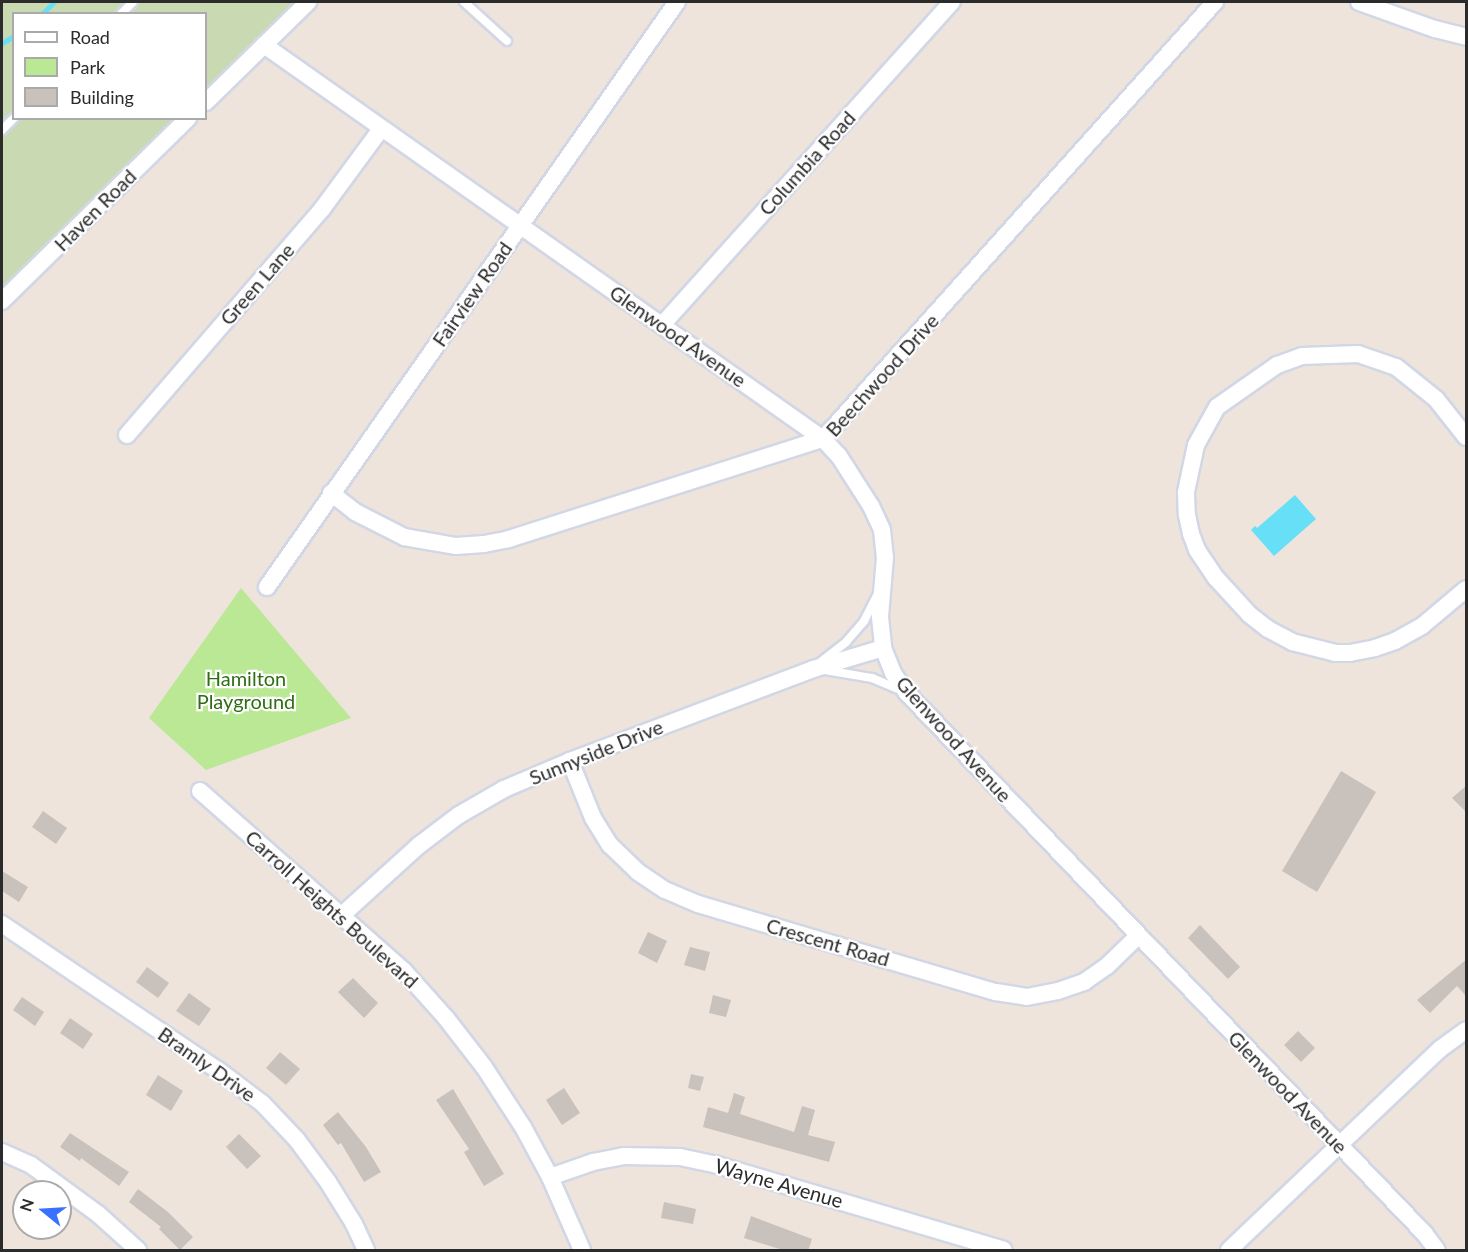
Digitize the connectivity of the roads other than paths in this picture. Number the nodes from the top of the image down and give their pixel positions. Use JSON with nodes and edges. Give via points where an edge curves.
{"nodes":[{"id":1,"x":308,"y":2,"type":"edge"},
{"id":2,"x":464,"y":2,"type":"edge"},
{"id":3,"x":677,"y":2,"type":"edge"},
{"id":4,"x":952,"y":2,"type":"edge"},
{"id":5,"x":1215,"y":2,"type":"edge"},
{"id":6,"x":1359,"y":2,"type":"edge"},
{"id":7,"x":1467,"y":37,"type":"edge"},
{"id":8,"x":507,"y":41,"type":"dead end"},
{"id":9,"x":264,"y":45,"type":"junction"},
{"id":10,"x":207,"y":101,"type":"edge"},
{"id":11,"x":186,"y":120,"type":"edge"},
{"id":12,"x":381,"y":129,"type":"junction"},
{"id":13,"x":521,"y":225,"type":"junction"},
{"id":14,"x":2,"y":301,"type":"edge"},
{"id":15,"x":662,"y":325,"type":"junction"},
{"id":16,"x":127,"y":435,"type":"dead end"},
{"id":17,"x":1467,"y":437,"type":"edge"},
{"id":18,"x":824,"y":439,"type":"junction"},
{"id":19,"x":331,"y":493,"type":"junction"},
{"id":20,"x":883,"y":583,"type":"junction"},
{"id":21,"x":267,"y":587,"type":"dead end"},
{"id":22,"x":1467,"y":589,"type":"edge"},
{"id":23,"x":883,"y":648,"type":"junction"},
{"id":24,"x":813,"y":669,"type":"junction"},
{"id":25,"x":907,"y":693,"type":"junction"},
{"id":26,"x":570,"y":760,"type":"junction"},
{"id":27,"x":200,"y":791,"type":"dead end"},
{"id":28,"x":342,"y":915,"type":"junction"},
{"id":29,"x":2,"y":924,"type":"edge"},
{"id":30,"x":1138,"y":936,"type":"junction"},
{"id":31,"x":1467,"y":1030,"type":"edge"},
{"id":32,"x":1340,"y":1146,"type":"junction"},
{"id":33,"x":2,"y":1152,"type":"edge"},
{"id":34,"x":550,"y":1177,"type":"junction"},
{"id":35,"x":138,"y":1251,"type":"edge"},
{"id":36,"x":366,"y":1251,"type":"edge"},
{"id":37,"x":582,"y":1251,"type":"edge"},
{"id":38,"x":1004,"y":1251,"type":"edge"},
{"id":39,"x":1229,"y":1251,"type":"edge"},
{"id":40,"x":1437,"y":1251,"type":"edge"}],
"edges":[{"from":1,"to":9,"type":"street"},
{"from":2,"to":8,"type":"lane"},
{"from":3,"to":13,"type":"street","name":"Fairview Road"},
{"from":4,"to":15,"type":"street","name":"Columbia Road"},
{"from":5,"to":18,"type":"street","name":"Beechwood Drive"},
{"from":6,"to":7,"type":"street"},
{"from":9,"to":10,"type":"street"},
{"from":9,"to":12,"type":"street","name":"Glenwood Avenue"},
{"from":11,"to":14,"type":"street","name":"Haven Road"},
{"from":12,"to":13,"type":"street","name":"Glenwood Avenue"},
{"from":12,"to":16,"type":"street","name":"Green Lane","via":[[322,209]]},
{"from":13,"to":15,"type":"street","name":"Glenwood Avenue"},
{"from":13,"to":19,"type":"street","name":"Fairview Road"},
{"from":15,"to":18,"type":"street","name":"Glenwood Avenue"},
{"from":17,"to":22,"type":"street","via":[[1436,399],[1396,367],[1358,354],[1302,356],[1277,365],[1217,407],[1196,445],[1186,492],[1194,542],[1216,578],[1250,615],[1292,642],[1335,653],[1375,648],[1422,626]]},
{"from":18,"to":19,"type":"street","name":"Beechwood Drive","via":[[484,544],[456,546],[405,537],[356,512]]},
{"from":18,"to":20,"type":"street","name":"Glenwood Avenue","via":[[871,506],[882,530]]},
{"from":19,"to":21,"type":"street","name":"Fairview Road"},
{"from":20,"to":23,"type":"street","name":"Glenwood Avenue"},
{"from":20,"to":24,"type":"lane","via":[[864,621]]},
{"from":23,"to":24,"type":"street","name":"Sunnyside Drive"},
{"from":23,"to":25,"type":"street","name":"Glenwood Avenue"},
{"from":24,"to":25,"type":"lane","via":[[861,675]]},
{"from":24,"to":26,"type":"street","name":"Sunnyside Drive"},
{"from":25,"to":30,"type":"street","name":"Glenwood Avenue"},
{"from":26,"to":28,"type":"street","name":"Sunnyside Drive","via":[[504,789],[459,815],[418,846]]},
{"from":26,"to":30,"type":"street","name":"Crescent Road","via":[[593,818],[610,845],[638,872],[665,890],[698,904],[996,992],[1027,996],[1084,982]]},
{"from":27,"to":28,"type":"street","name":"Carroll Heights Boulevard"},
{"from":28,"to":34,"type":"street","name":"Carroll Heights Boulevard","via":[[404,970],[446,1018],[484,1067]]},
{"from":29,"to":36,"type":"street","name":"Bramly Drive","via":[[262,1103],[297,1140],[328,1182]]},
{"from":30,"to":32,"type":"street","name":"Glenwood Avenue"},
{"from":31,"to":32,"type":"street","via":[[1440,1049]]},
{"from":32,"to":39,"type":"street"},
{"from":32,"to":40,"type":"street","name":"Glenwood Avenue"},
{"from":33,"to":35,"type":"street","via":[[31,1165],[98,1214]]},
{"from":34,"to":37,"type":"street","name":"Carroll Heights Boulevard"},
{"from":34,"to":38,"type":"street","name":"Wayne Avenue","via":[[593,1161],[623,1156],[680,1157]]}]}
